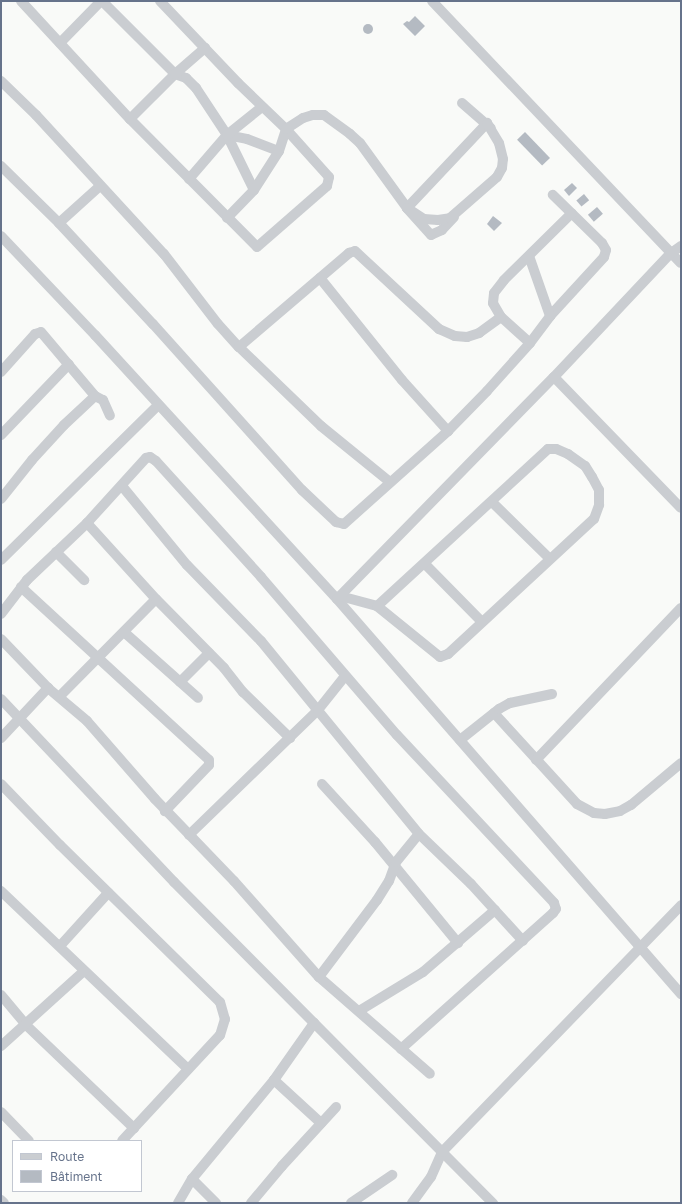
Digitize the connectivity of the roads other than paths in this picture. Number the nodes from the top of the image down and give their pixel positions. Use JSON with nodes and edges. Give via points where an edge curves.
{"nodes":[{"id":1,"x":21,"y":1,"type":"edge"},
{"id":2,"x":102,"y":1,"type":"edge"},
{"id":3,"x":160,"y":1,"type":"edge"},
{"id":4,"x":432,"y":1,"type":"edge"},
{"id":5,"x":60,"y":43,"type":"junction"},
{"id":6,"x":205,"y":48,"type":"junction"},
{"id":7,"x":175,"y":74,"type":"junction"},
{"id":8,"x":1,"y":81,"type":"edge"},
{"id":9,"x":462,"y":103,"type":"dead end"},
{"id":10,"x":262,"y":107,"type":"junction"},
{"id":11,"x":130,"y":119,"type":"junction"},
{"id":12,"x":486,"y":123,"type":"junction"},
{"id":13,"x":286,"y":130,"type":"junction"},
{"id":14,"x":227,"y":135,"type":"junction"},
{"id":15,"x":279,"y":151,"type":"junction"},
{"id":16,"x":1,"y":166,"type":"edge"},
{"id":17,"x":189,"y":179,"type":"junction"},
{"id":18,"x":100,"y":186,"type":"junction"},
{"id":19,"x":254,"y":190,"type":"junction"},
{"id":20,"x":553,"y":195,"type":"dead end"},
{"id":21,"x":407,"y":208,"type":"junction"},
{"id":22,"x":572,"y":213,"type":"junction"},
{"id":23,"x":227,"y":218,"type":"junction"},
{"id":24,"x":59,"y":223,"type":"junction"},
{"id":25,"x":1,"y":236,"type":"edge"},
{"id":26,"x":681,"y":246,"type":"edge"},
{"id":27,"x":671,"y":253,"type":"junction"},
{"id":28,"x":529,"y":256,"type":"junction"},
{"id":29,"x":681,"y":263,"type":"edge"},
{"id":30,"x":320,"y":278,"type":"junction"},
{"id":31,"x":550,"y":316,"type":"junction"},
{"id":32,"x":501,"y":317,"type":"junction"},
{"id":33,"x":530,"y":343,"type":"junction"},
{"id":34,"x":239,"y":348,"type":"junction"},
{"id":35,"x":69,"y":364,"type":"junction"},
{"id":36,"x":1,"y":372,"type":"edge"},
{"id":37,"x":554,"y":377,"type":"junction"},
{"id":38,"x":95,"y":396,"type":"junction"},
{"id":39,"x":158,"y":405,"type":"junction"},
{"id":40,"x":110,"y":416,"type":"dead end"},
{"id":41,"x":448,"y":431,"type":"junction"},
{"id":42,"x":1,"y":435,"type":"edge"},
{"id":43,"x":390,"y":482,"type":"junction"},
{"id":44,"x":122,"y":486,"type":"junction"},
{"id":45,"x":1,"y":499,"type":"edge"},
{"id":46,"x":492,"y":502,"type":"junction"},
{"id":47,"x":681,"y":508,"type":"edge"},
{"id":48,"x":87,"y":523,"type":"junction"},
{"id":49,"x":56,"y":552,"type":"junction"},
{"id":50,"x":550,"y":559,"type":"junction"},
{"id":51,"x":1,"y":560,"type":"edge"},
{"id":52,"x":425,"y":564,"type":"junction"},
{"id":53,"x":84,"y":580,"type":"dead end"},
{"id":54,"x":21,"y":587,"type":"junction"},
{"id":55,"x":338,"y":598,"type":"junction"},
{"id":56,"x":156,"y":599,"type":"junction"},
{"id":57,"x":377,"y":606,"type":"junction"},
{"id":58,"x":681,"y":608,"type":"edge"},
{"id":59,"x":1,"y":614,"type":"edge"},
{"id":60,"x":482,"y":622,"type":"junction"},
{"id":61,"x":124,"y":632,"type":"junction"},
{"id":62,"x":1,"y":639,"type":"edge"},
{"id":63,"x":209,"y":653,"type":"junction"},
{"id":64,"x":98,"y":658,"type":"junction"},
{"id":65,"x":346,"y":676,"type":"junction"},
{"id":66,"x":180,"y":682,"type":"junction"},
{"id":67,"x":48,"y":688,"type":"junction"},
{"id":68,"x":552,"y":694,"type":"dead end"},
{"id":69,"x":60,"y":696,"type":"junction"},
{"id":70,"x":198,"y":698,"type":"dead end"},
{"id":71,"x":1,"y":699,"type":"edge"},
{"id":72,"x":318,"y":710,"type":"junction"},
{"id":73,"x":494,"y":713,"type":"junction"},
{"id":74,"x":21,"y":719,"type":"junction"},
{"id":75,"x":1,"y":738,"type":"edge"},
{"id":76,"x":290,"y":738,"type":"junction"},
{"id":77,"x":460,"y":740,"type":"junction"},
{"id":78,"x":536,"y":760,"type":"junction"},
{"id":79,"x":681,"y":763,"type":"edge"},
{"id":80,"x":1,"y":784,"type":"edge"},
{"id":81,"x":322,"y":784,"type":"dead end"},
{"id":82,"x":165,"y":811,"type":"junction"},
{"id":83,"x":419,"y":834,"type":"junction"},
{"id":84,"x":188,"y":835,"type":"junction"},
{"id":85,"x":395,"y":867,"type":"junction"},
{"id":86,"x":1,"y":891,"type":"edge"},
{"id":87,"x":108,"y":893,"type":"junction"},
{"id":88,"x":681,"y":905,"type":"edge"},
{"id":89,"x":494,"y":910,"type":"junction"},
{"id":90,"x":523,"y":941,"type":"junction"},
{"id":91,"x":458,"y":943,"type":"junction"},
{"id":92,"x":60,"y":946,"type":"junction"},
{"id":93,"x":640,"y":948,"type":"junction"},
{"id":94,"x":84,"y":971,"type":"junction"},
{"id":95,"x":319,"y":976,"type":"junction"},
{"id":96,"x":681,"y":994,"type":"edge"},
{"id":97,"x":1,"y":995,"type":"edge"},
{"id":98,"x":359,"y":1012,"type":"junction"},
{"id":99,"x":314,"y":1023,"type":"junction"},
{"id":100,"x":25,"y":1024,"type":"junction"},
{"id":101,"x":1,"y":1046,"type":"edge"},
{"id":102,"x":401,"y":1049,"type":"junction"},
{"id":103,"x":188,"y":1069,"type":"junction"},
{"id":104,"x":430,"y":1074,"type":"dead end"},
{"id":105,"x":274,"y":1080,"type":"junction"},
{"id":106,"x":336,"y":1107,"type":"dead end"},
{"id":107,"x":1,"y":1112,"type":"edge"},
{"id":108,"x":321,"y":1123,"type":"junction"},
{"id":109,"x":134,"y":1128,"type":"junction"},
{"id":110,"x":27,"y":1140,"type":"edge"},
{"id":111,"x":123,"y":1140,"type":"edge"},
{"id":112,"x":442,"y":1152,"type":"junction"},
{"id":113,"x":392,"y":1176,"type":"dead end"},
{"id":114,"x":192,"y":1179,"type":"junction"},
{"id":115,"x":1,"y":1200,"type":"edge"},
{"id":116,"x":4,"y":1203,"type":"edge"},
{"id":117,"x":178,"y":1203,"type":"edge"},
{"id":118,"x":216,"y":1203,"type":"edge"},
{"id":119,"x":251,"y":1203,"type":"edge"},
{"id":120,"x":351,"y":1203,"type":"edge"},
{"id":121,"x":412,"y":1203,"type":"edge"},
{"id":122,"x":493,"y":1203,"type":"edge"}],
"edges":[{"from":1,"to":5,"type":"street"},
{"from":2,"to":5,"type":"street"},
{"from":2,"to":7,"type":"street"},
{"from":3,"to":6,"type":"street"},
{"from":4,"to":27,"type":"street"},
{"from":5,"to":11,"type":"street"},
{"from":6,"to":7,"type":"street"},
{"from":6,"to":10,"type":"street"},
{"from":7,"to":11,"type":"street"},
{"from":7,"to":14,"type":"street","via":[[186,78],[196,88]]},
{"from":8,"to":18,"type":"street","via":[[36,115]]},
{"from":9,"to":12,"type":"street"},
{"from":10,"to":13,"type":"street"},
{"from":10,"to":14,"type":"street"},
{"from":11,"to":17,"type":"street"},
{"from":12,"to":21,"type":"street"},
{"from":12,"to":21,"type":"street","via":[[499,143],[503,159],[497,177],[450,218],[424,219]]},
{"from":12,"to":21,"type":"street","via":[[503,141],[507,151],[507,162],[436,234],[431,235]]},
{"from":13,"to":15,"type":"street"},
{"from":13,"to":21,"type":"street","via":[[303,118],[324,115],[360,143]]},
{"from":13,"to":23,"type":"street","via":[[329,177],[327,186],[257,247]]},
{"from":14,"to":15,"type":"street","via":[[247,139]]},
{"from":14,"to":17,"type":"street"},
{"from":14,"to":19,"type":"street"},
{"from":15,"to":19,"type":"street"},
{"from":16,"to":24,"type":"street"},
{"from":17,"to":23,"type":"street"},
{"from":18,"to":24,"type":"street"},
{"from":18,"to":34,"type":"street","via":[[164,254]]},
{"from":19,"to":23,"type":"street"},
{"from":20,"to":22,"type":"street"},
{"from":22,"to":28,"type":"street"},
{"from":22,"to":31,"type":"street","via":[[606,250],[604,257]]},
{"from":24,"to":43,"type":"street","via":[[302,490],[336,522],[344,524]]},
{"from":25,"to":39,"type":"street"},
{"from":26,"to":27,"type":"street"},
{"from":27,"to":29,"type":"street"},
{"from":27,"to":37,"type":"street"},
{"from":28,"to":31,"type":"street"},
{"from":28,"to":32,"type":"street","via":[[494,293],[493,303]]},
{"from":30,"to":32,"type":"street","via":[[349,253],[355,251],[439,329],[455,336],[467,336],[479,333]]},
{"from":30,"to":34,"type":"street"},
{"from":30,"to":41,"type":"street","via":[[402,380]]},
{"from":31,"to":33,"type":"street"},
{"from":32,"to":33,"type":"street"},
{"from":33,"to":41,"type":"street"},
{"from":34,"to":43,"type":"street","via":[[321,426]]},
{"from":35,"to":36,"type":"street","via":[[41,332],[35,334]]},
{"from":35,"to":38,"type":"street"},
{"from":35,"to":42,"type":"street"},
{"from":37,"to":47,"type":"street"},
{"from":37,"to":55,"type":"street"},
{"from":38,"to":40,"type":"street","via":[[103,400]]},
{"from":38,"to":45,"type":"street","via":[[36,455]]},
{"from":39,"to":51,"type":"street"},
{"from":39,"to":55,"type":"street"},
{"from":41,"to":43,"type":"street"},
{"from":44,"to":48,"type":"street"},
{"from":44,"to":65,"type":"street","via":[[146,458],[150,457],[156,461]]},
{"from":44,"to":72,"type":"street","via":[[187,565],[261,641]]},
{"from":46,"to":50,"type":"street"},
{"from":46,"to":50,"type":"street","via":[[548,449],[568,454],[585,466],[599,490],[599,506],[594,519]]},
{"from":46,"to":52,"type":"street"},
{"from":48,"to":49,"type":"street"},
{"from":48,"to":56,"type":"street"},
{"from":49,"to":53,"type":"street"},
{"from":49,"to":54,"type":"street"},
{"from":50,"to":60,"type":"street"},
{"from":52,"to":57,"type":"street"},
{"from":52,"to":60,"type":"street"},
{"from":54,"to":59,"type":"street"},
{"from":54,"to":64,"type":"street"},
{"from":55,"to":57,"type":"street"},
{"from":55,"to":77,"type":"street"},
{"from":56,"to":61,"type":"street"},
{"from":56,"to":63,"type":"street"},
{"from":57,"to":60,"type":"street","via":[[440,657],[448,654]]},
{"from":58,"to":78,"type":"street"},
{"from":61,"to":64,"type":"street"},
{"from":61,"to":66,"type":"street"},
{"from":62,"to":67,"type":"street"},
{"from":63,"to":66,"type":"street"},
{"from":63,"to":76,"type":"street","via":[[243,692]]},
{"from":64,"to":69,"type":"street"},
{"from":64,"to":82,"type":"street","via":[[209,760],[209,765]]},
{"from":65,"to":72,"type":"street"},
{"from":65,"to":90,"type":"street","via":[[397,735],[554,903],[554,914]]},
{"from":66,"to":70,"type":"street"},
{"from":67,"to":69,"type":"street"},
{"from":67,"to":74,"type":"street"},
{"from":68,"to":73,"type":"street","via":[[510,703]]},
{"from":69,"to":82,"type":"street","via":[[87,721]]},
{"from":71,"to":74,"type":"street"},
{"from":72,"to":76,"type":"street"},
{"from":72,"to":83,"type":"street"},
{"from":73,"to":77,"type":"street"},
{"from":73,"to":78,"type":"street"},
{"from":74,"to":75,"type":"street"},
{"from":74,"to":99,"type":"street","via":[[174,882]]},
{"from":76,"to":84,"type":"street"},
{"from":77,"to":93,"type":"street"},
{"from":78,"to":79,"type":"street","via":[[577,804],[594,813],[605,814],[620,811],[631,805]]},
{"from":80,"to":87,"type":"street"},
{"from":81,"to":85,"type":"street"},
{"from":82,"to":84,"type":"street"},
{"from":83,"to":85,"type":"street","via":[[402,853]]},
{"from":83,"to":89,"type":"street"},
{"from":84,"to":95,"type":"street","via":[[234,881]]},
{"from":85,"to":91,"type":"street"},
{"from":85,"to":95,"type":"street","via":[[377,900]]},
{"from":86,"to":92,"type":"street"},
{"from":87,"to":92,"type":"street"},
{"from":87,"to":103,"type":"street","via":[[220,1002],[225,1019],[220,1035]]},
{"from":88,"to":93,"type":"street"},
{"from":89,"to":90,"type":"street"},
{"from":89,"to":91,"type":"street"},
{"from":90,"to":102,"type":"street"},
{"from":91,"to":98,"type":"street","via":[[413,979]]},
{"from":92,"to":94,"type":"street"},
{"from":93,"to":96,"type":"street"},
{"from":93,"to":112,"type":"street"},
{"from":94,"to":100,"type":"street"},
{"from":94,"to":103,"type":"street"},
{"from":95,"to":98,"type":"street"},
{"from":97,"to":100,"type":"street"},
{"from":98,"to":102,"type":"street"},
{"from":99,"to":105,"type":"street"},
{"from":99,"to":112,"type":"street"},
{"from":100,"to":101,"type":"street"},
{"from":100,"to":109,"type":"street"},
{"from":102,"to":104,"type":"street"},
{"from":103,"to":109,"type":"street"},
{"from":105,"to":108,"type":"street"},
{"from":105,"to":114,"type":"street"},
{"from":106,"to":108,"type":"street"},
{"from":107,"to":110,"type":"street"},
{"from":108,"to":119,"type":"street"},
{"from":109,"to":111,"type":"street"},
{"from":112,"to":121,"type":"street","via":[[431,1177]]},
{"from":112,"to":122,"type":"street"},
{"from":113,"to":120,"type":"street"},
{"from":114,"to":117,"type":"street"},
{"from":114,"to":118,"type":"street"},
{"from":115,"to":116,"type":"street"}]}
